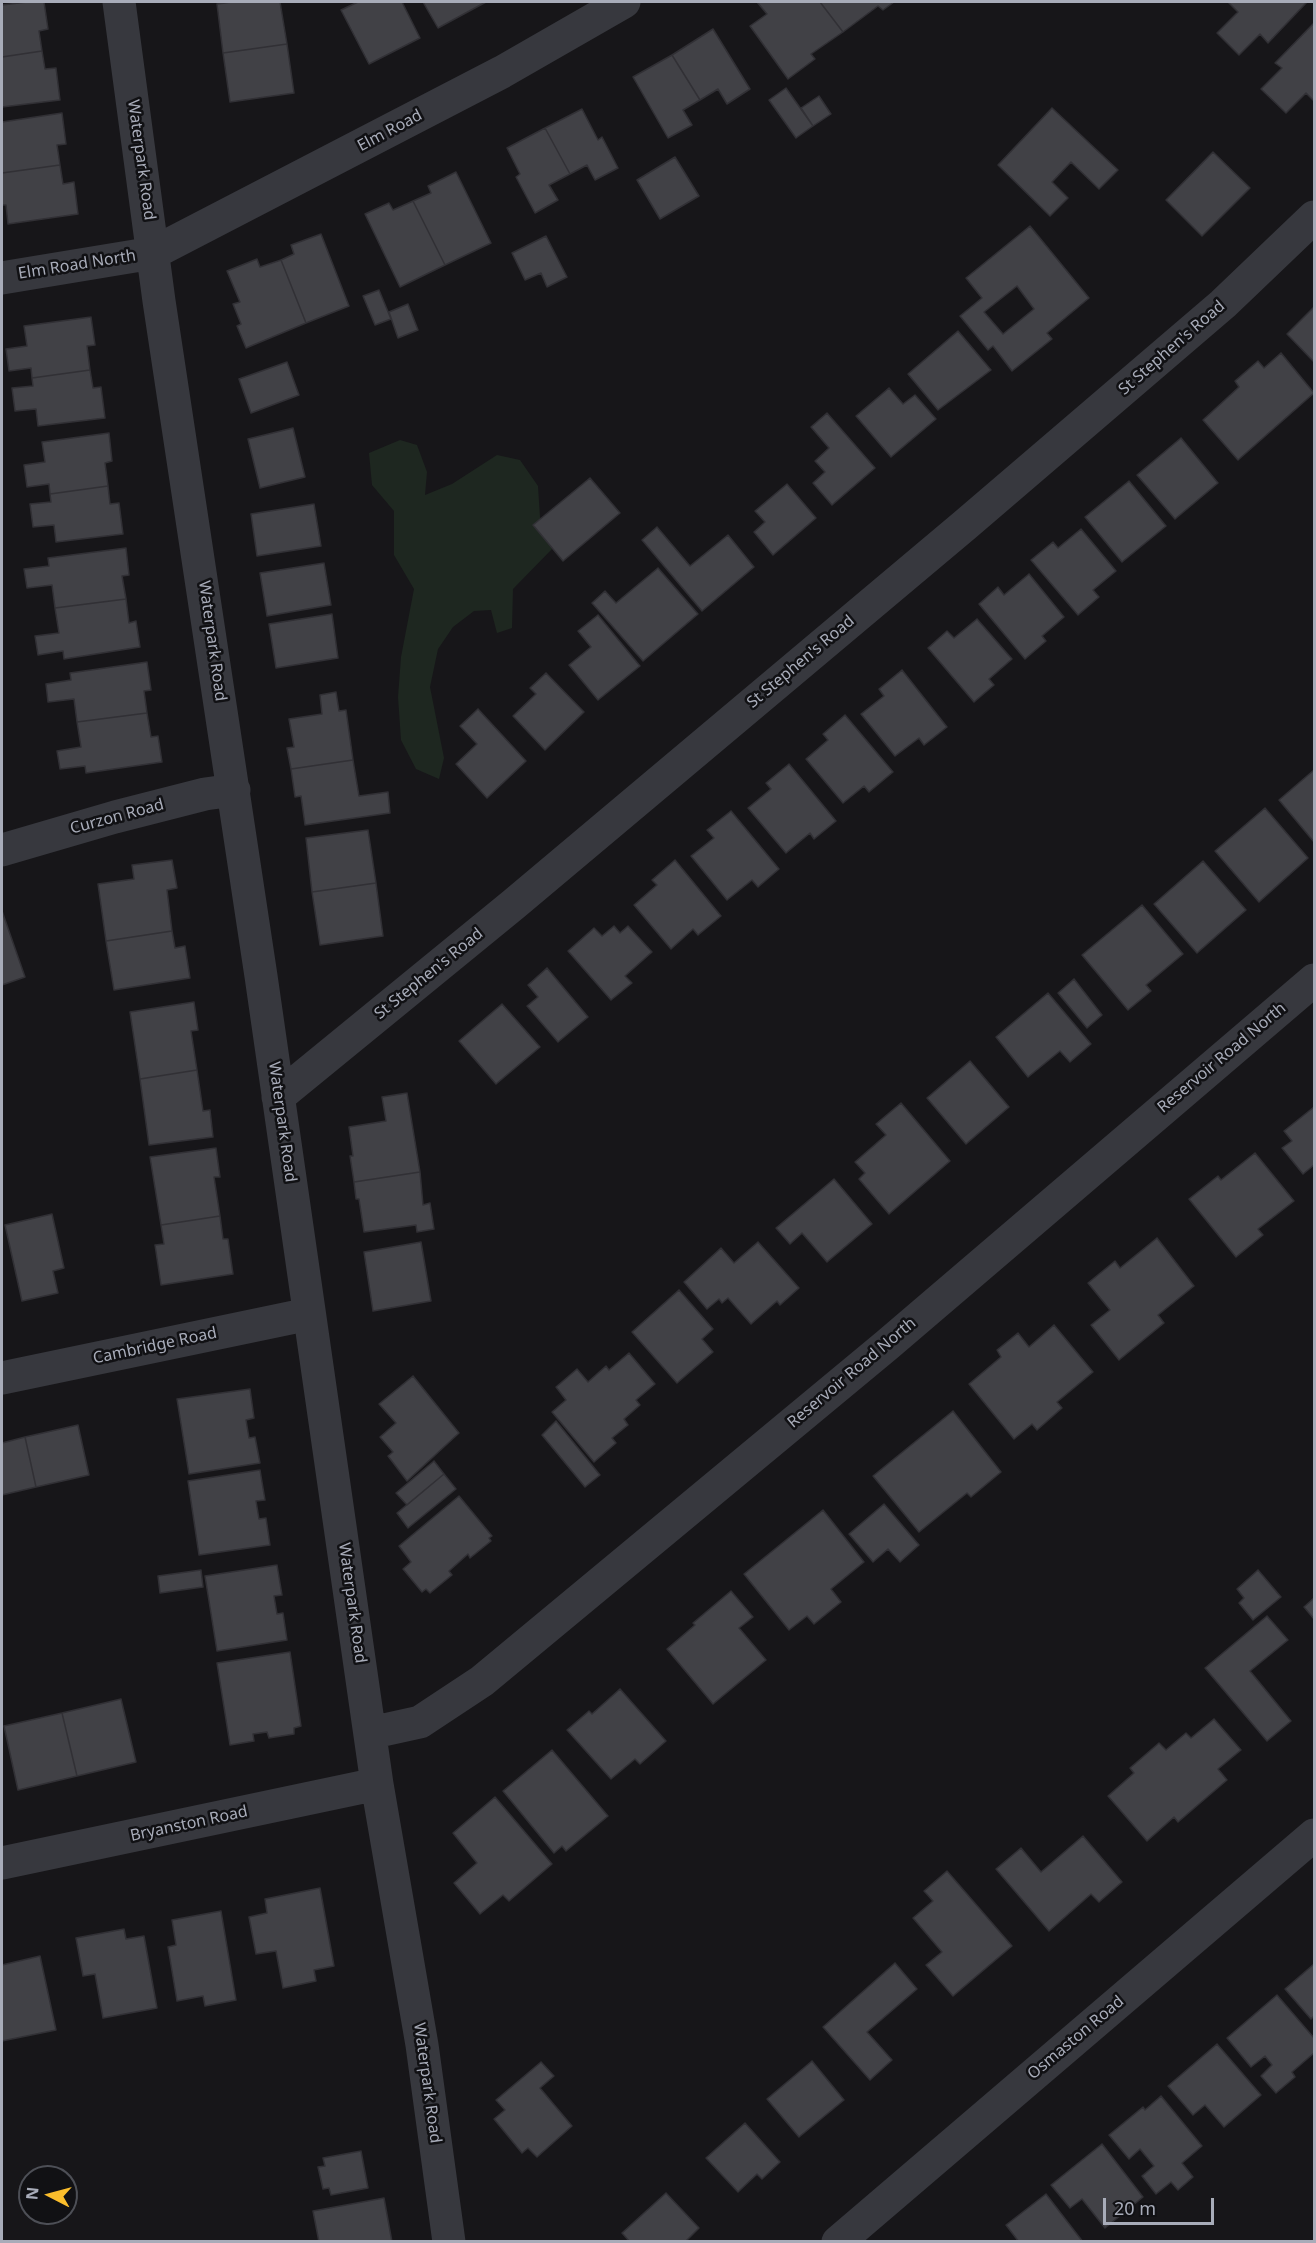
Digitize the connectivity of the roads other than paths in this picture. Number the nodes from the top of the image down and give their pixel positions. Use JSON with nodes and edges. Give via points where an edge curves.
{"nodes":[{"id":1,"x":119,"y":2,"type":"edge"},
{"id":2,"x":624,"y":2,"type":"edge"},
{"id":3,"x":1314,"y":216,"type":"edge"},
{"id":4,"x":153,"y":253,"type":"junction"},
{"id":5,"x":2,"y":278,"type":"edge"},
{"id":6,"x":234,"y":790,"type":"junction"},
{"id":7,"x":2,"y":850,"type":"edge"},
{"id":8,"x":1314,"y":980,"type":"edge"},
{"id":9,"x":279,"y":1097,"type":"junction"},
{"id":10,"x":309,"y":1314,"type":"junction"},
{"id":11,"x":2,"y":1378,"type":"edge"},
{"id":12,"x":370,"y":1733,"type":"junction"},
{"id":13,"x":377,"y":1784,"type":"junction"},
{"id":14,"x":1314,"y":1835,"type":"edge"},
{"id":15,"x":2,"y":1863,"type":"edge"},
{"id":16,"x":449,"y":2241,"type":"edge"},
{"id":17,"x":838,"y":2241,"type":"edge"}],
"edges":[{"from":1,"to":4,"type":"street","name":"Waterpark Road"},
{"from":2,"to":4,"type":"street","name":"Elm Road","via":[[502,72]]},
{"from":3,"to":9,"type":"street","name":"St Stephen's Road","via":[[1223,304],[965,525]]},
{"from":4,"to":5,"type":"street","name":"Elm Road North"},
{"from":4,"to":6,"type":"street","name":"Waterpark Road"},
{"from":6,"to":7,"type":"street","name":"Curzon Road","via":[[115,817]]},
{"from":6,"to":9,"type":"street","name":"Waterpark Road"},
{"from":8,"to":12,"type":"street","name":"Reservoir Road North","via":[[886,1345],[482,1681],[420,1722]]},
{"from":9,"to":10,"type":"street","name":"Waterpark Road"},
{"from":10,"to":11,"type":"street","name":"Cambridge Road"},
{"from":10,"to":12,"type":"street","name":"Waterpark Road"},
{"from":12,"to":13,"type":"street","name":"Waterpark Road"},
{"from":13,"to":15,"type":"street","name":"Bryanston Road"},
{"from":13,"to":16,"type":"street","name":"Waterpark Road","via":[[422,2044]]},
{"from":14,"to":17,"type":"street","name":"Osmaston Road"}]}
